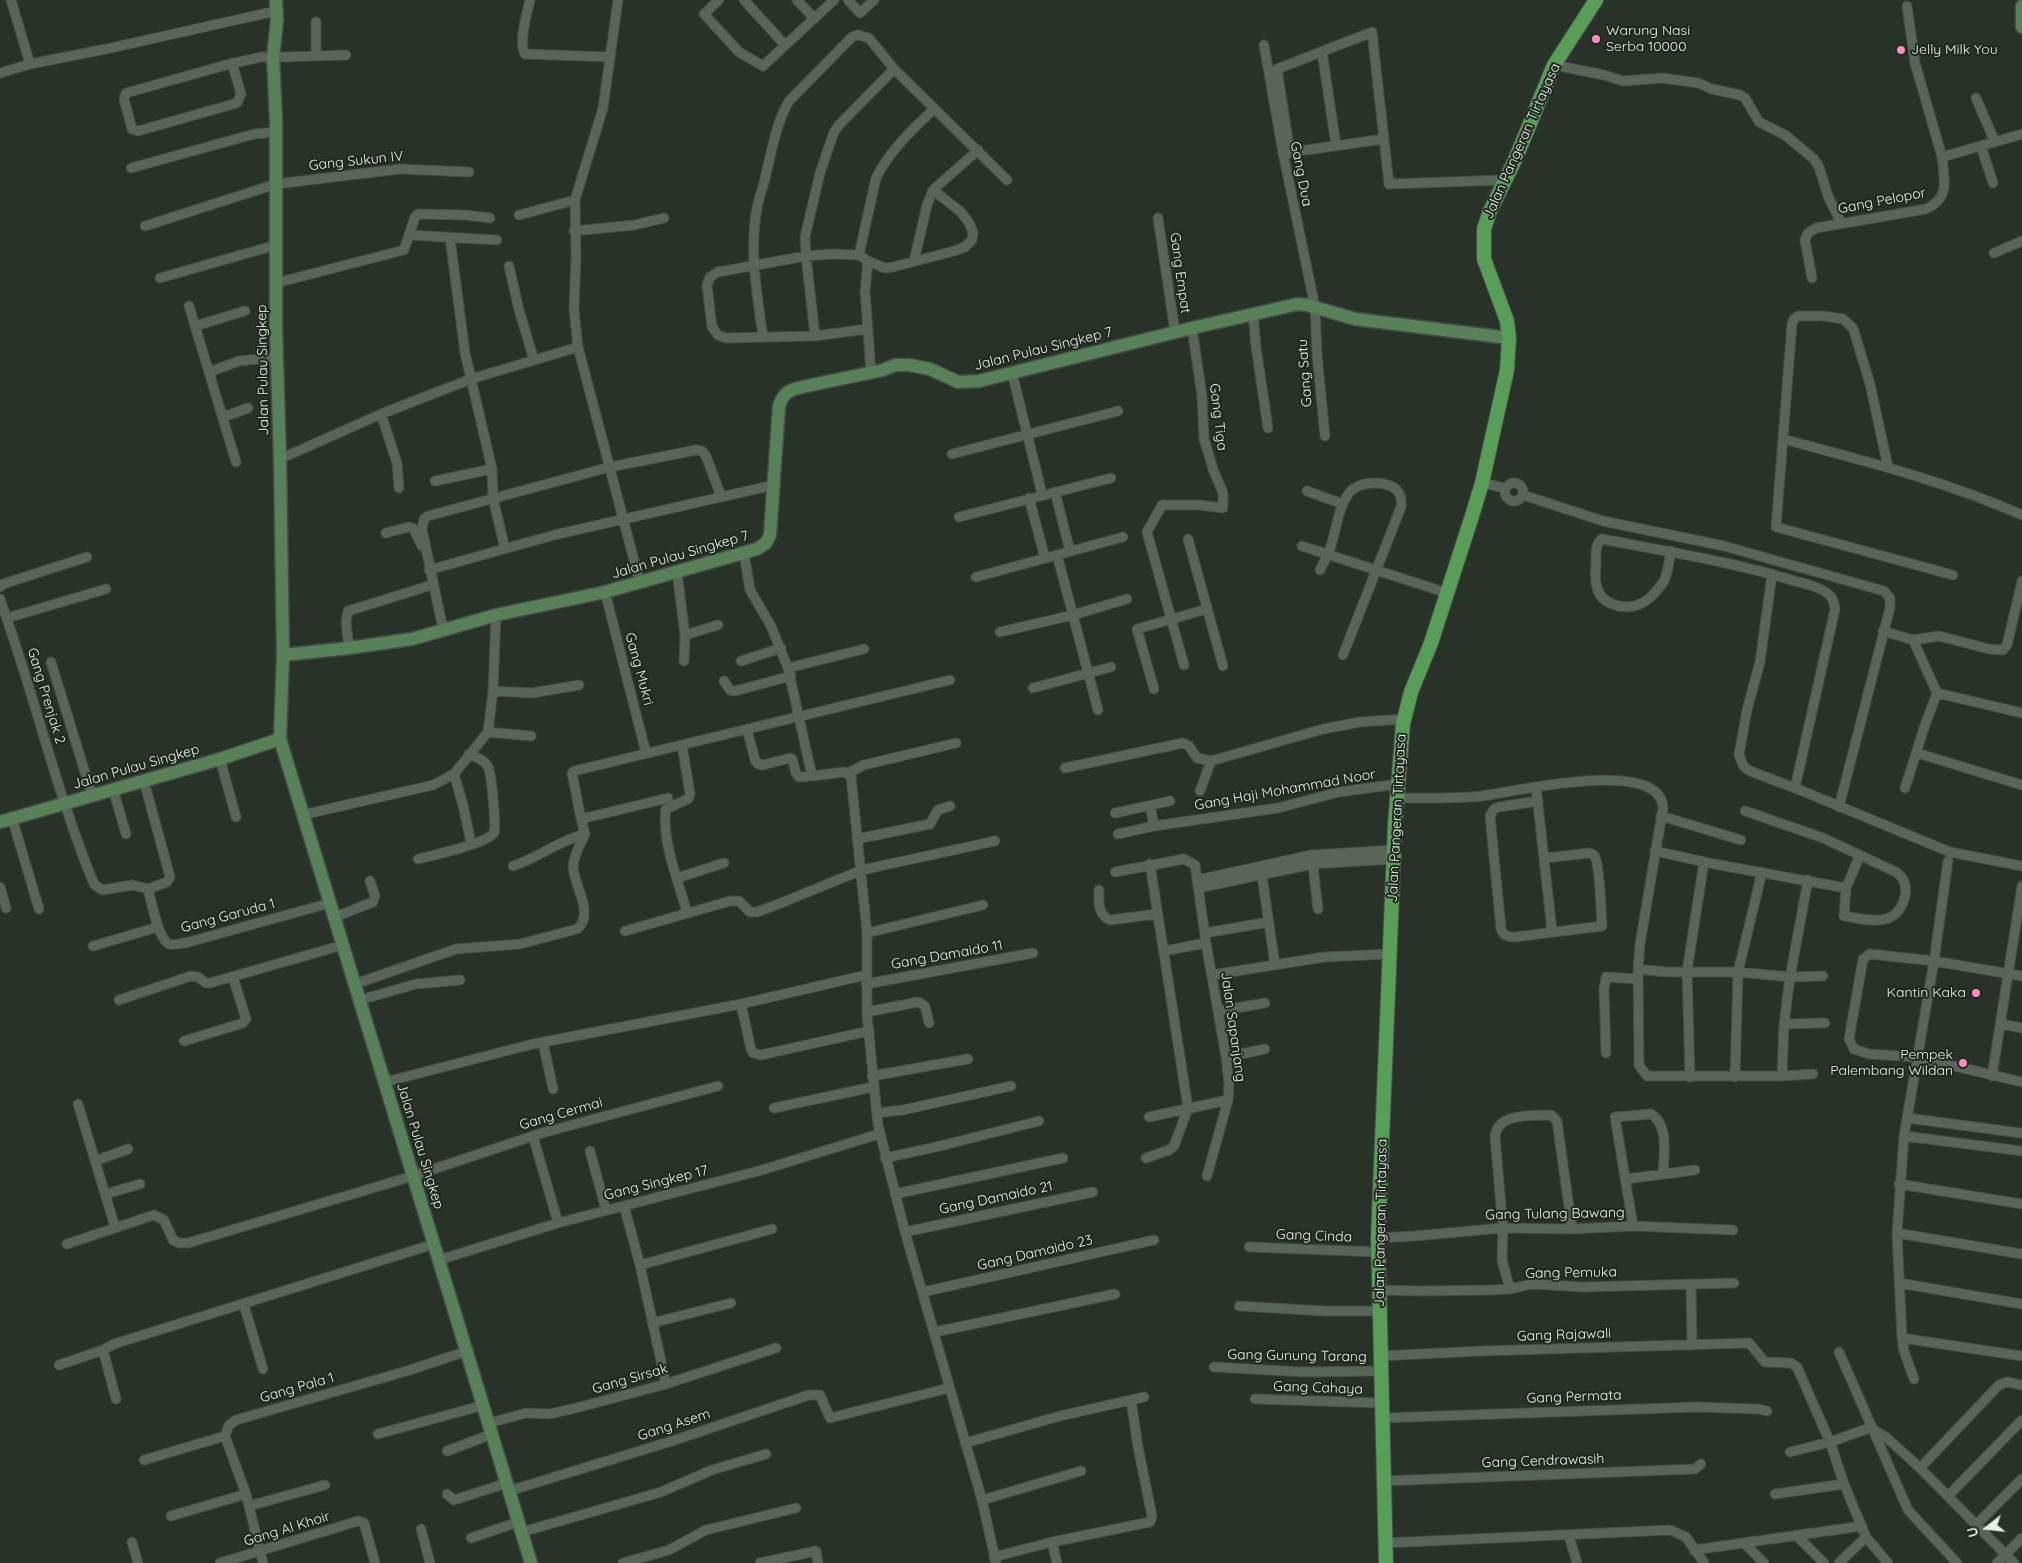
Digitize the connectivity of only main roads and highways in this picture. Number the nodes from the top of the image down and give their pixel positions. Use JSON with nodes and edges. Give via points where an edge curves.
{"nodes":[{"id":1,"x":1596,"y":0,"type":"edge"},
{"id":2,"x":1386,"y":1563,"type":"edge"}],
"edges":[{"from":1,"to":2,"type":"main road","name":"Jalan Pangeran Tirtayasa","via":[[1554,65],[1484,229],[1484,259],[1507,321],[1507,370],[1482,483],[1404,718],[1397,791],[1378,1245]]}]}
